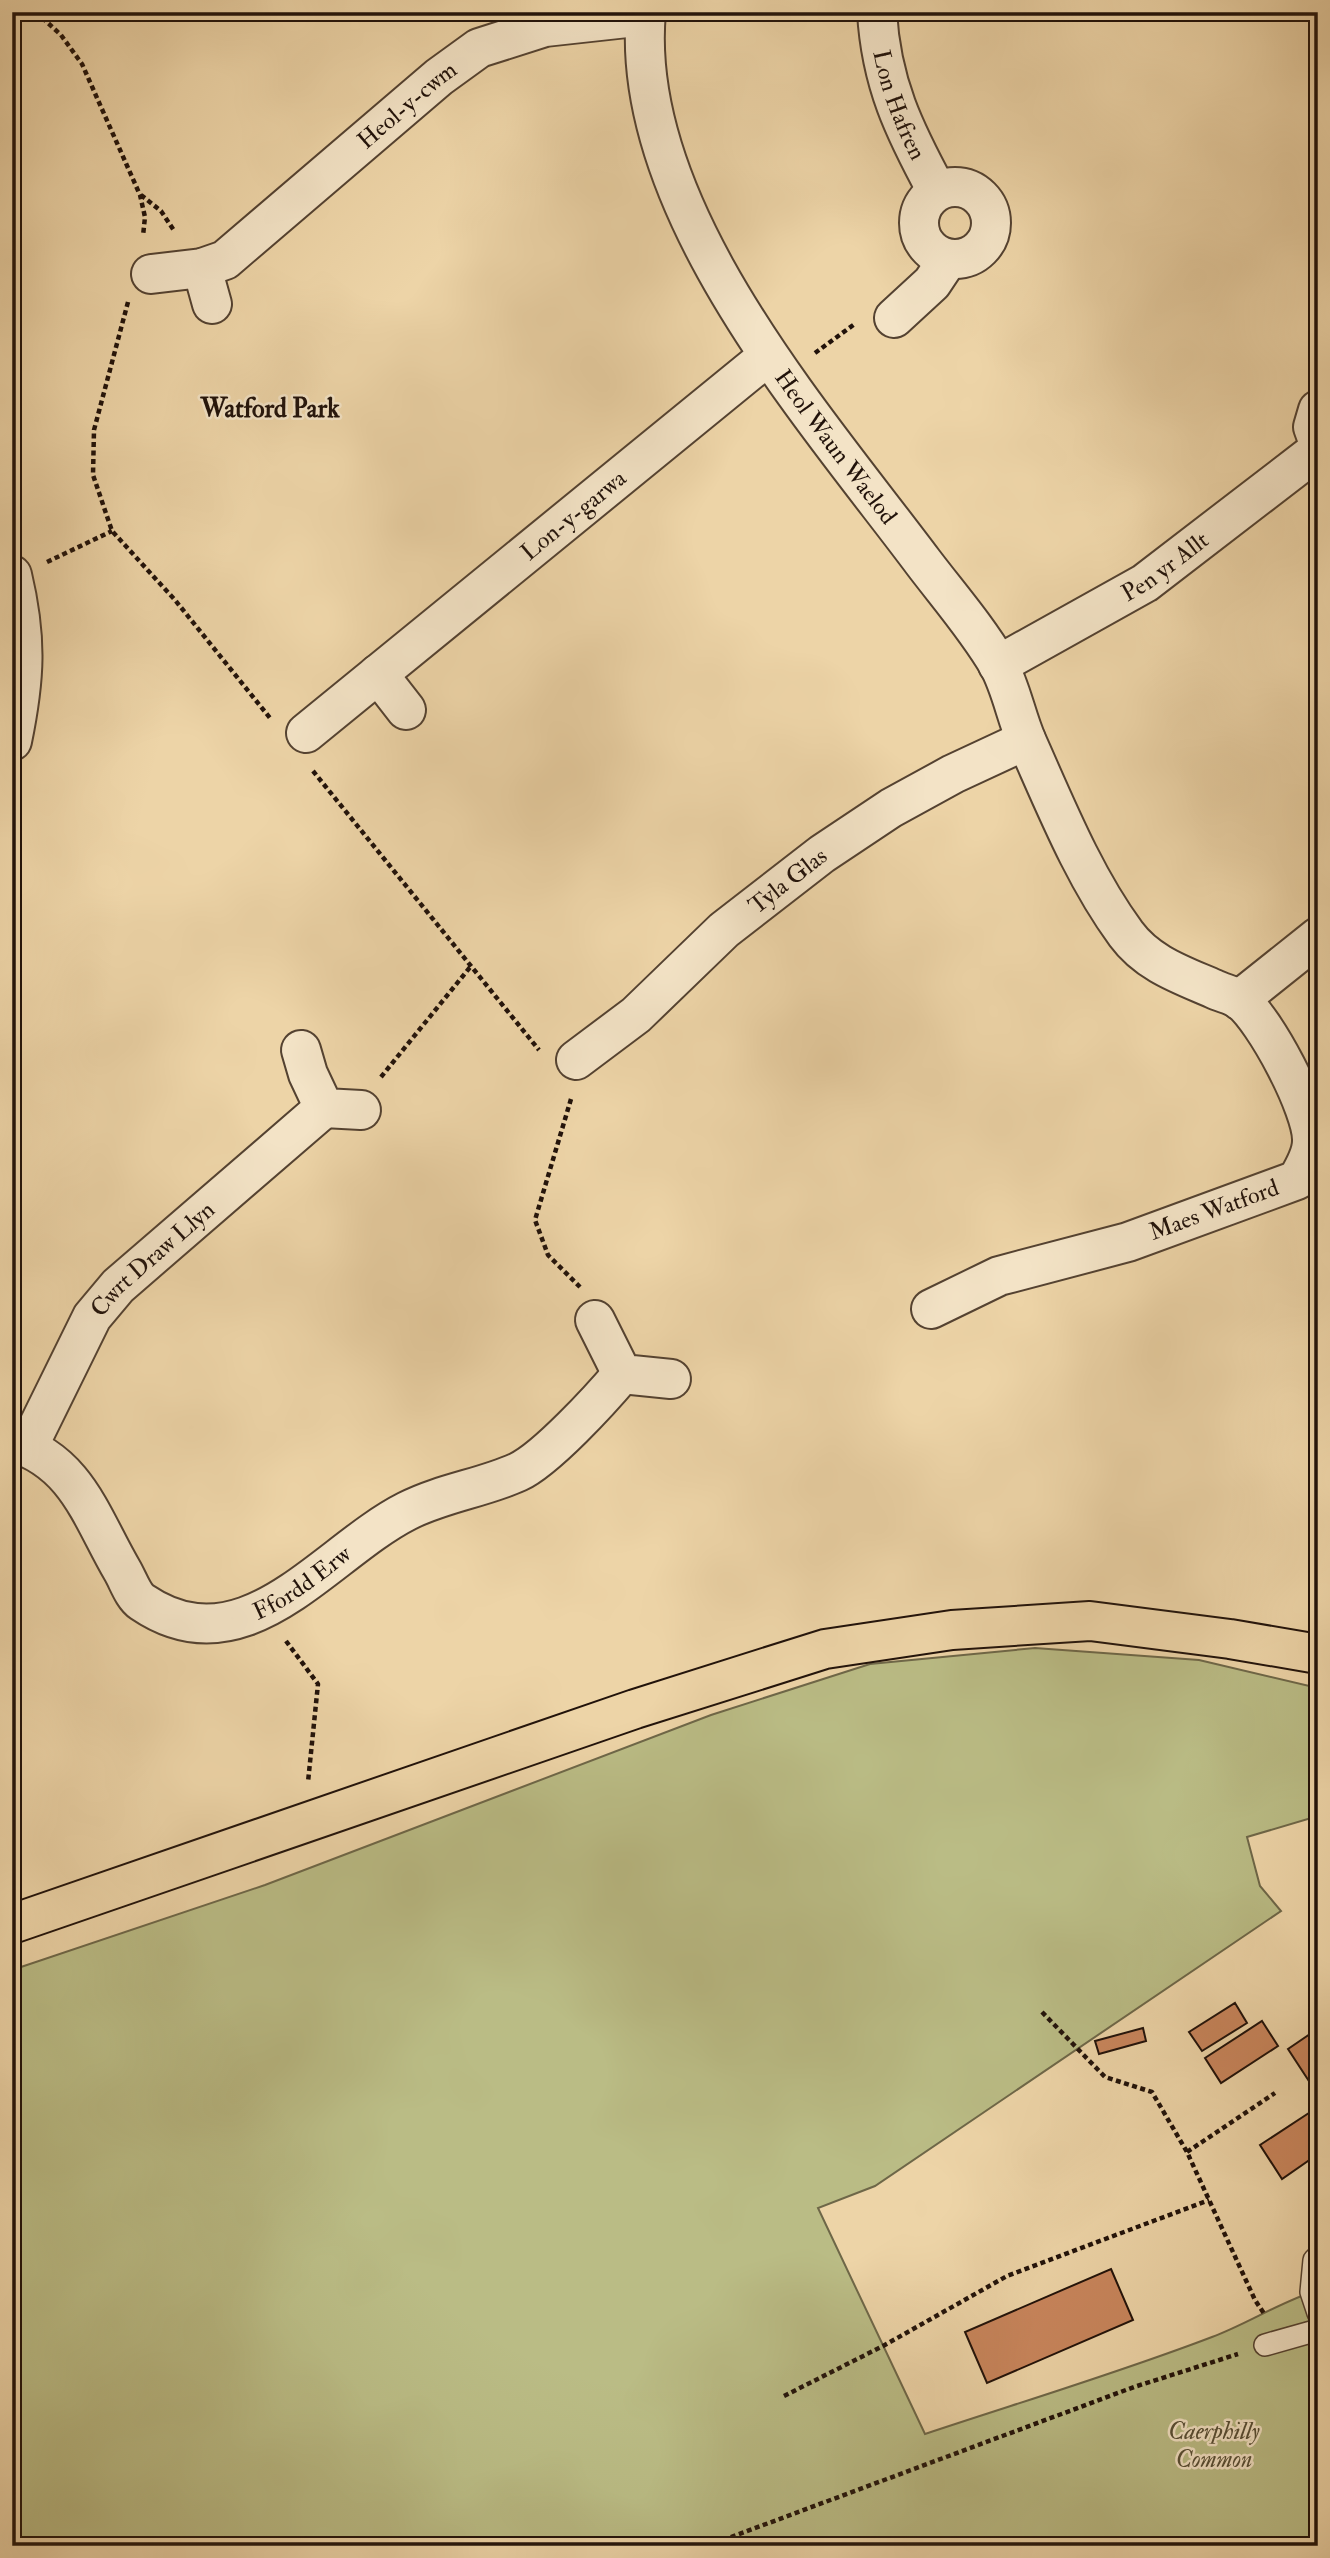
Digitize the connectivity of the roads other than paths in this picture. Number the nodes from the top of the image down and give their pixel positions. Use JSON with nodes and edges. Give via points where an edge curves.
{"nodes":[{"id":1,"x":877,"y":12,"type":"edge"},
{"id":2,"x":645,"y":14,"type":"edge"},
{"id":3,"x":937,"y":191,"type":"junction"},
{"id":4,"x":948,"y":260,"type":"junction"},
{"id":5,"x":202,"y":268,"type":"junction"},
{"id":6,"x":140,"y":273,"type":"road end"},
{"id":7,"x":212,"y":304,"type":"dead end"},
{"id":8,"x":894,"y":318,"type":"road end"},
{"id":9,"x":776,"y":366,"type":"junction"},
{"id":10,"x":1318,"y":410,"type":"edge"},
{"id":11,"x":1318,"y":441,"type":"edge"},
{"id":12,"x":1318,"y":450,"type":"edge"},
{"id":13,"x":13,"y":576,"type":"edge"},
{"id":14,"x":998,"y":665,"type":"junction"},
{"id":15,"x":378,"y":674,"type":"junction"},
{"id":16,"x":406,"y":710,"type":"dead end"},
{"id":17,"x":296,"y":740,"type":"road end"},
{"id":18,"x":1026,"y":740,"type":"junction"},
{"id":19,"x":12,"y":741,"type":"edge"},
{"id":20,"x":1082,"y":862,"type":"joint"},
{"id":21,"x":1318,"y":937,"type":"edge"},
{"id":22,"x":1239,"y":1000,"type":"junction"},
{"id":23,"x":301,"y":1050,"type":"dead end"},
{"id":24,"x":576,"y":1059,"type":"road end"},
{"id":25,"x":931,"y":1309,"type":"dead end"},
{"id":26,"x":595,"y":1320,"type":"road end"},
{"id":27,"x":622,"y":1374,"type":"junction"},
{"id":28,"x":671,"y":1379,"type":"dead end"},
{"id":29,"x":20,"y":1444,"type":"edge"},
{"id":30,"x":1318,"y":1654,"type":"edge"},
{"id":31,"x":12,"y":1924,"type":"edge"},
{"id":32,"x":1318,"y":2256,"type":"edge"},
{"id":33,"x":1318,"y":2313,"type":"edge"},
{"id":34,"x":1318,"y":2330,"type":"edge"},
{"id":35,"x":1275,"y":2343,"type":"road end"}],
"edges":[{"from":1,"to":3,"type":"street","name":"Lon Hafren","via":[[892,100]]},
{"from":2,"to":5,"type":"street","name":"Heol-y-cwm","via":[[545,27],[479,48],[225,260]]},
{"from":2,"to":9,"type":"street","name":"Heol Waun Waelod","via":[[647,79],[667,168],[723,283]]},
{"from":3,"to":4,"type":"street","via":[[924,203],[919,230],[924,244]]},
{"from":3,"to":4,"type":"street","name":"Lon Hafren","via":[[970,190],[989,210],[992,225],[978,252]]},
{"from":4,"to":8,"type":"street","via":[[932,283]]},
{"from":5,"to":6,"type":"street","name":"Heol-y-cwm"},
{"from":5,"to":7,"type":"street"},
{"from":9,"to":14,"type":"street","name":"Heol Waun Waelod"},
{"from":9,"to":15,"type":"street","name":"Lon-y-garwa"},
{"from":10,"to":11,"type":"street","via":[[1314,427]]},
{"from":12,"to":14,"type":"street","name":"Pen yr Allt","via":[[1144,583]]},
{"from":13,"to":19,"type":"street","via":[[23,620],[23,684]]},
{"from":14,"to":18,"type":"street","name":"Heol Waun Waelod"},
{"from":15,"to":16,"type":"street"},
{"from":15,"to":17,"type":"street","name":"Lon-y-garwa"},
{"from":18,"to":20,"type":"street","name":"Heol Waun Waelod"},
{"from":18,"to":24,"type":"street","name":"Tyla Glas","via":[[912,797],[822,854],[724,930],[636,1014]]},
{"from":20,"to":22,"type":"street","name":"Maes Watford","via":[[1128,937],[1147,955],[1162,968]]},
{"from":21,"to":22,"type":"street"},
{"from":22,"to":25,"type":"street","name":"Maes Watford","via":[[1264,1031],[1308,1112],[1312,1142],[1308,1162],[1297,1180],[1128,1242],[999,1276]]},
{"from":23,"to":29,"type":"street","name":"Cwrt Draw Llyn","via":[[308,1074],[343,1109],[118,1286],[92,1317]]},
{"from":26,"to":27,"type":"street"},
{"from":27,"to":28,"type":"street"},
{"from":27,"to":29,"type":"street","name":"Ffordd Erw","via":[[600,1401],[520,1471],[408,1510],[274,1605],[205,1625],[167,1615],[139,1600],[75,1485],[57,1463]]},
{"from":30,"to":31,"type":"main road","via":[[1090,1621],[952,1630],[825,1649],[635,1709]]},
{"from":32,"to":33,"type":"lane","via":[[1311,2292]]},
{"from":34,"to":35,"type":"lane"}]}
